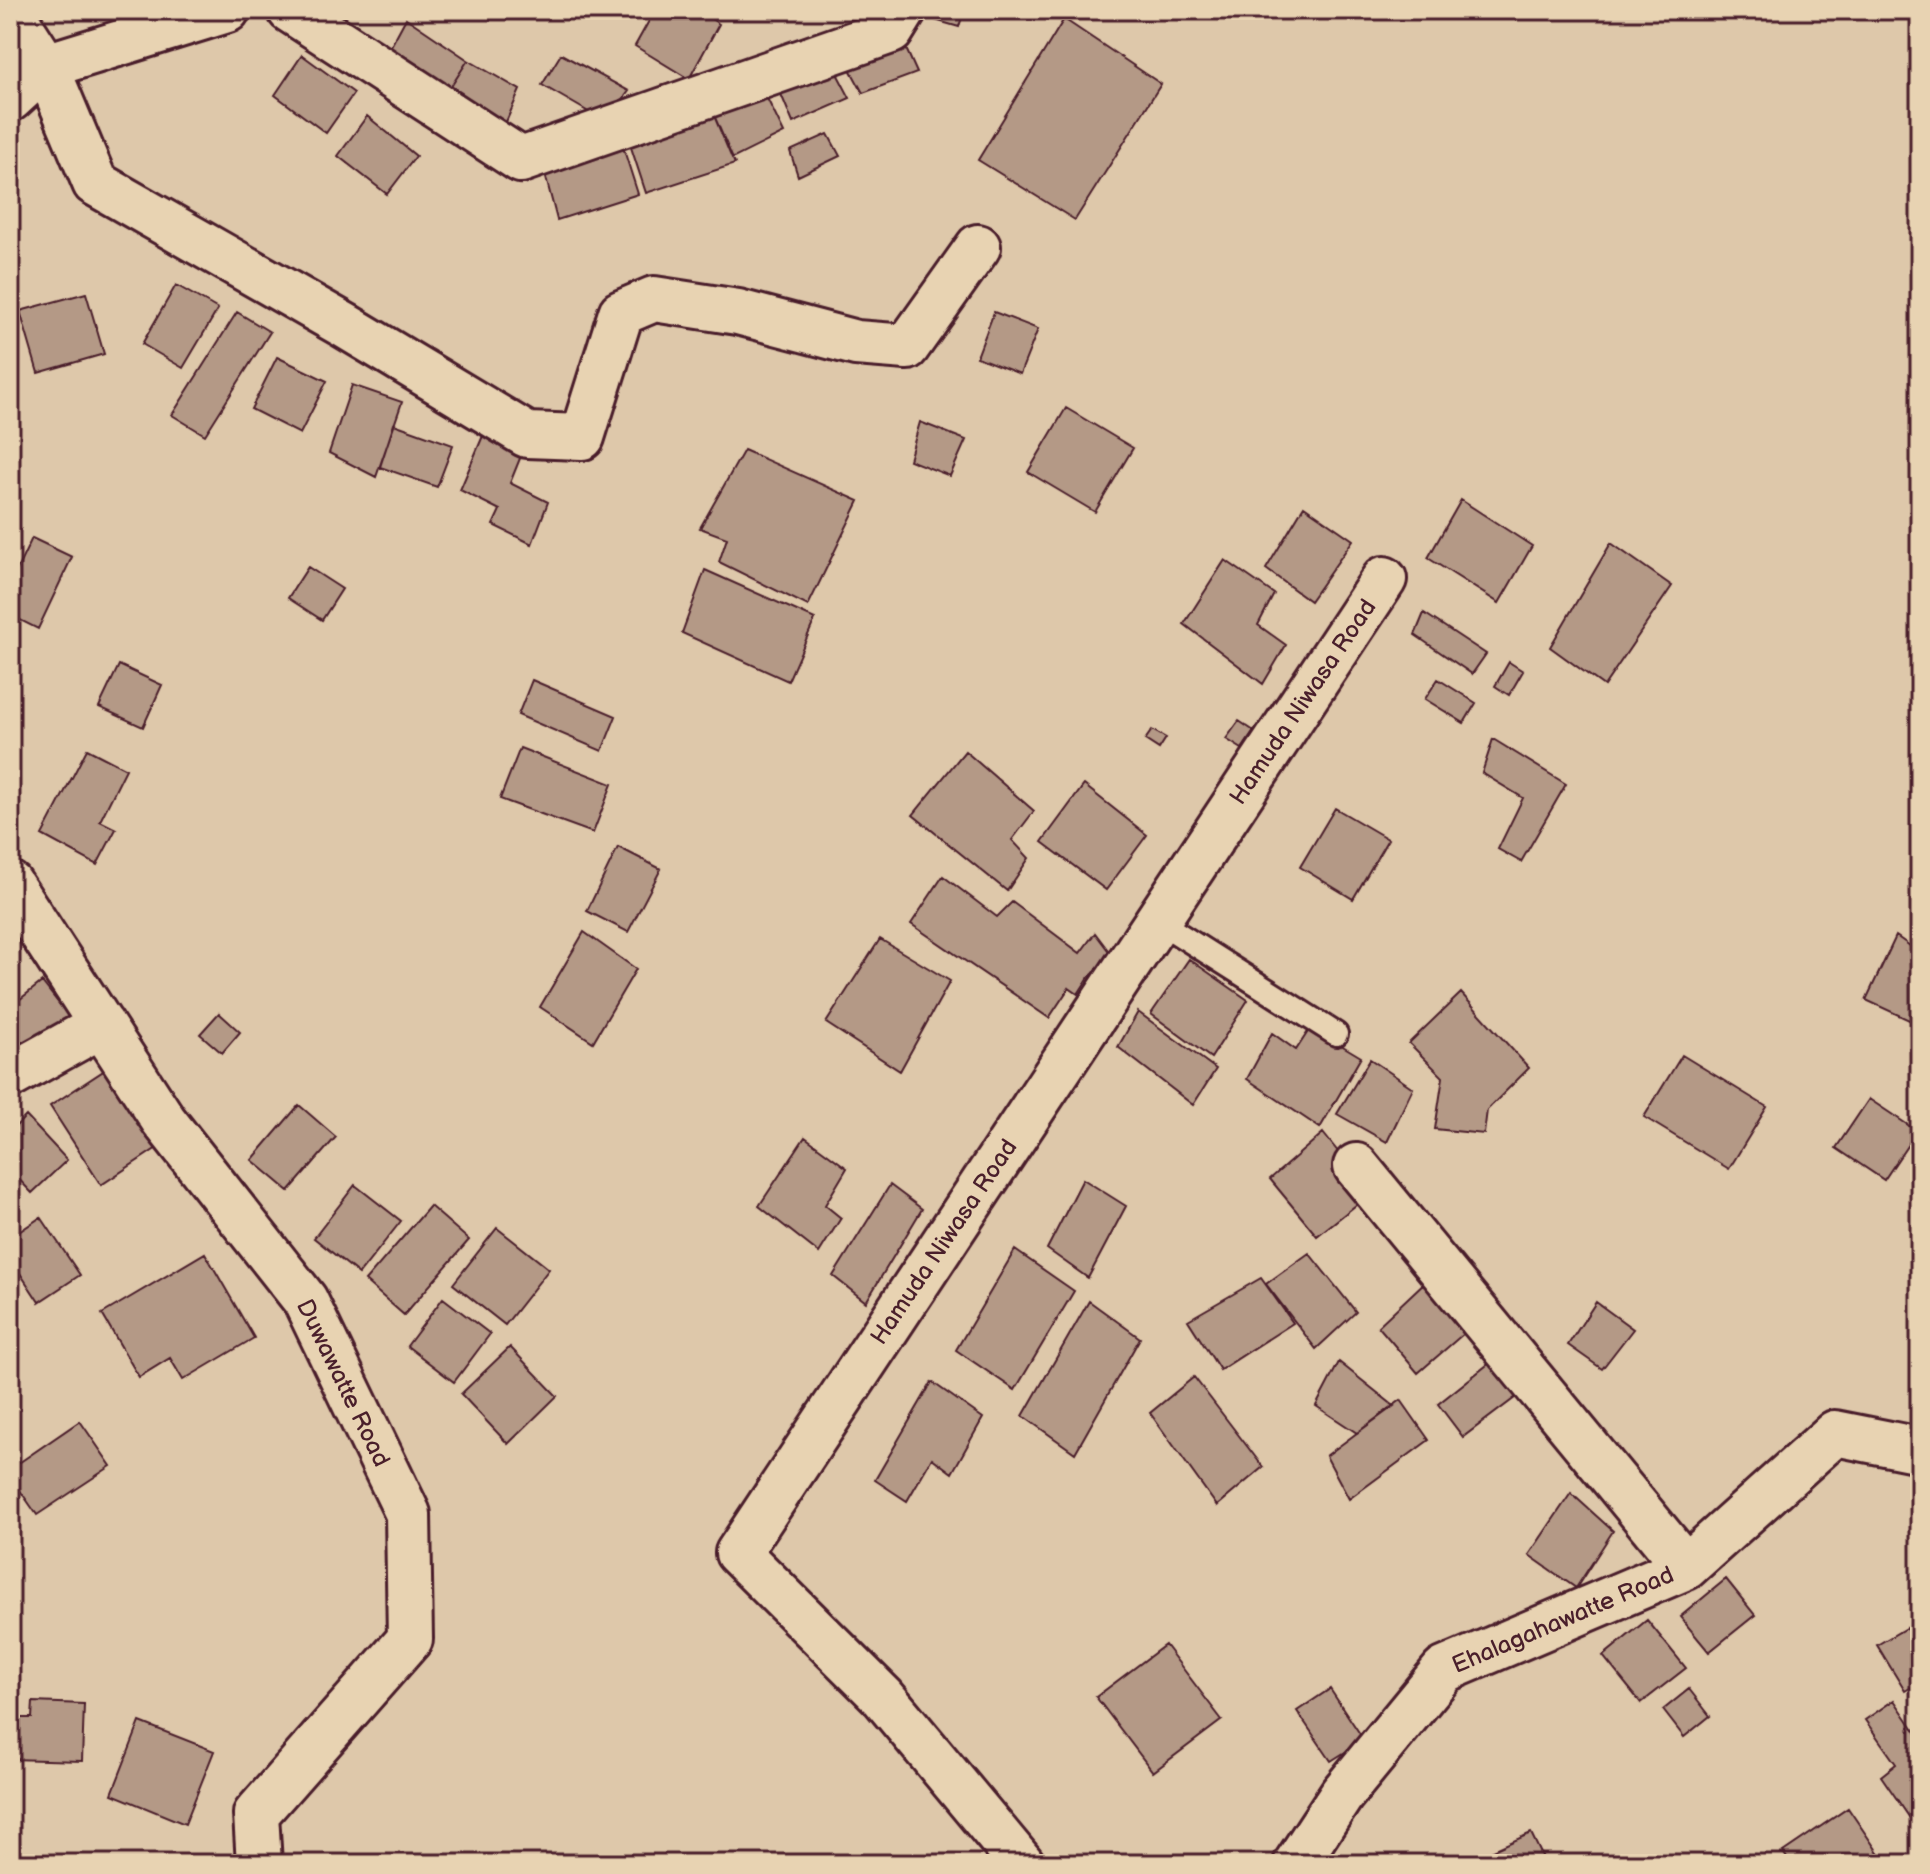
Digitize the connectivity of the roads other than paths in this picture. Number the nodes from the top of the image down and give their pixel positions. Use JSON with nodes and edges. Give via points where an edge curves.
{"nodes":[{"id":1,"x":10,"y":10,"type":"edge"},
{"id":2,"x":227,"y":10,"type":"edge"},
{"id":3,"x":290,"y":10,"type":"edge"},
{"id":4,"x":904,"y":10,"type":"edge"},
{"id":5,"x":46,"y":66,"type":"junction"},
{"id":6,"x":10,"y":99,"type":"edge"},
{"id":7,"x":978,"y":247,"type":"dead end"},
{"id":8,"x":1384,"y":579,"type":"dead end"},
{"id":9,"x":10,"y":884,"type":"edge"},
{"id":10,"x":1158,"y":921,"type":"junction"},
{"id":11,"x":102,"y":1025,"type":"junction"},
{"id":12,"x":1336,"y":1034,"type":"dead end"},
{"id":13,"x":10,"y":1076,"type":"edge"},
{"id":14,"x":1356,"y":1166,"type":"dead end"},
{"id":15,"x":1920,"y":1450,"type":"edge"},
{"id":16,"x":1686,"y":1567,"type":"junction"},
{"id":17,"x":259,"y":1864,"type":"edge"},
{"id":18,"x":1022,"y":1864,"type":"edge"},
{"id":19,"x":1296,"y":1864,"type":"edge"}],
"edges":[{"from":1,"to":5,"type":"street"},
{"from":2,"to":5,"type":"street"},
{"from":3,"to":4,"type":"street","via":[[521,160],[891,31]]},
{"from":5,"to":6,"type":"street"},
{"from":5,"to":7,"type":"street","via":[[95,183],[527,435],[582,437],[621,313],[654,299],[738,312],[856,343],[907,347]]},
{"from":8,"to":10,"type":"street","name":"Hamuda Niwasa Road"},
{"from":9,"to":11,"type":"street","name":"Duwawatte Road"},
{"from":10,"to":12,"type":"lane"},
{"from":10,"to":18,"type":"street","name":"Hamuda Niwasa Road","via":[[738,1553],[883,1697]]},
{"from":11,"to":13,"type":"street"},
{"from":11,"to":17,"type":"street","name":"Duwawatte Road","via":[[164,1121],[305,1300],[408,1514],[410,1639],[256,1814]]},
{"from":14,"to":16,"type":"street"},
{"from":15,"to":16,"type":"street","name":"Ehalagahawatte Road","via":[[1835,1433]]},
{"from":16,"to":19,"type":"street","name":"Ehalagahawatte Road","via":[[1444,1670],[1342,1794]]}]}
